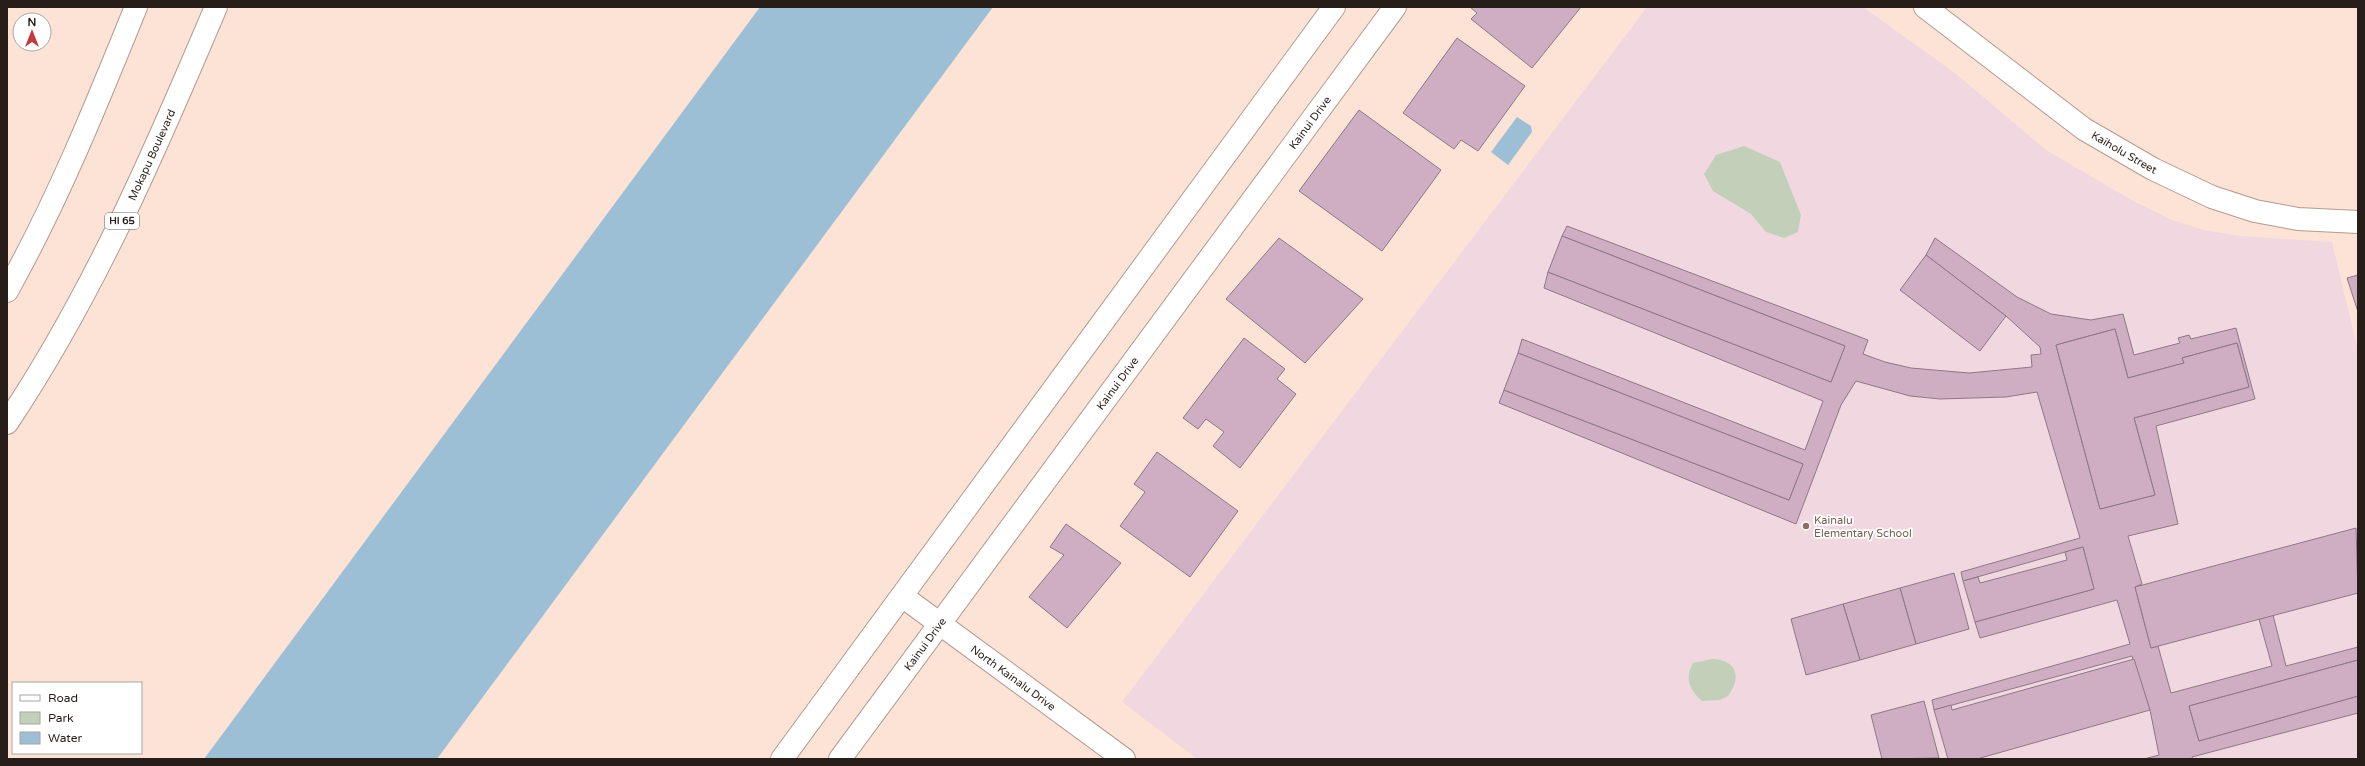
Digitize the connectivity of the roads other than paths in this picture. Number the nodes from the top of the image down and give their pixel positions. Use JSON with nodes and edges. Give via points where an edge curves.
{"nodes":[{"id":1,"x":136,"y":7,"type":"edge"},
{"id":2,"x":216,"y":7,"type":"edge"},
{"id":3,"x":1334,"y":7,"type":"edge"},
{"id":4,"x":1394,"y":7,"type":"edge"},
{"id":5,"x":1925,"y":7,"type":"edge"},
{"id":6,"x":2358,"y":222,"type":"edge"},
{"id":7,"x":7,"y":291,"type":"edge"},
{"id":8,"x":7,"y":423,"type":"edge"},
{"id":9,"x":902,"y":596,"type":"junction"},
{"id":10,"x":939,"y":623,"type":"junction"},
{"id":11,"x":782,"y":759,"type":"edge"},
{"id":12,"x":840,"y":759,"type":"edge"},
{"id":13,"x":1124,"y":759,"type":"edge"}],
"edges":[{"from":1,"to":7,"type":"street","via":[[61,182]]},
{"from":2,"to":8,"type":"street","name":"Mokapu Boulevard","number":"HI 65","via":[[131,204],[43,369]]},
{"from":3,"to":9,"type":"street"},
{"from":4,"to":10,"type":"street","name":"Kainui Drive"},
{"from":5,"to":6,"type":"street","name":"Kaiholu Street","via":[[2084,129],[2153,169],[2212,197],[2255,212],[2298,219]]},
{"from":9,"to":10,"type":"street","name":"North Kainalu Drive"},
{"from":9,"to":11,"type":"street"},
{"from":10,"to":12,"type":"street","name":"Kainui Drive"},
{"from":10,"to":13,"type":"street","name":"North Kainalu Drive"}]}
